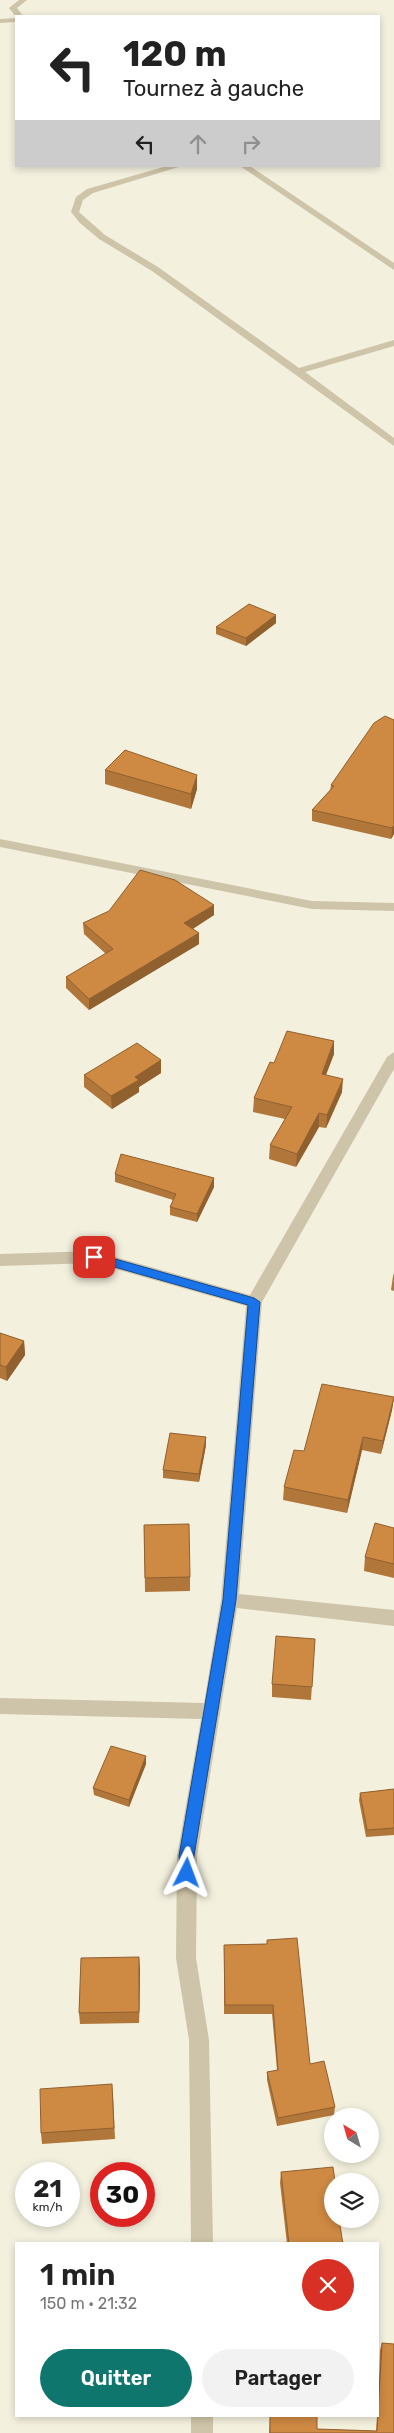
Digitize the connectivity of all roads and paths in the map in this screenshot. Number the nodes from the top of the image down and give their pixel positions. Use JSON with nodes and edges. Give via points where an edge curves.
{"nodes":[{"id":1,"x":23,"y":0,"type":"edge"},
{"id":2,"x":18,"y":15,"type":"edge"},
{"id":3,"x":15,"y":20,"type":"edge"},
{"id":4,"x":0,"y":21,"type":"edge"},
{"id":5,"x":174,"y":167,"type":"edge"},
{"id":6,"x":246,"y":167,"type":"edge"},
{"id":7,"x":394,"y":266,"type":"edge"},
{"id":8,"x":394,"y":343,"type":"edge"},
{"id":9,"x":298,"y":370,"type":"junction"},
{"id":10,"x":394,"y":443,"type":"edge"},
{"id":11,"x":0,"y":843,"type":"edge"},
{"id":12,"x":394,"y":907,"type":"edge"},
{"id":13,"x":394,"y":1057,"type":"edge"},
{"id":14,"x":0,"y":1260,"type":"edge"},
{"id":15,"x":254,"y":1302,"type":"junction"},
{"id":16,"x":230,"y":1600,"type":"junction"},
{"id":17,"x":394,"y":1618,"type":"edge"},
{"id":18,"x":0,"y":1706,"type":"edge"},
{"id":19,"x":213,"y":1711,"type":"junction"},
{"id":20,"x":202,"y":2242,"type":"edge"},
{"id":21,"x":202,"y":2417,"type":"edge"},
{"id":22,"x":202,"y":2433,"type":"edge"}],
"edges":[{"from":1,"to":2,"type":"street","via":[[13,8]]},
{"from":3,"to":4,"type":"street"},
{"from":5,"to":9,"type":"street","via":[[82,195],[75,212],[104,238],[150,265]]},
{"from":6,"to":7,"type":"street"},
{"from":8,"to":9,"type":"street"},
{"from":9,"to":10,"type":"street"},
{"from":11,"to":12,"type":"street","via":[[312,905]]},
{"from":13,"to":15,"type":"street"},
{"from":14,"to":15,"type":"street","via":[[94,1257]]},
{"from":15,"to":16,"type":"street"},
{"from":16,"to":17,"type":"street"},
{"from":16,"to":19,"type":"street"},
{"from":18,"to":19,"type":"street"},
{"from":19,"to":20,"type":"street","via":[[187,1856],[186,1958],[199,2040]]},
{"from":21,"to":22,"type":"street"}]}
